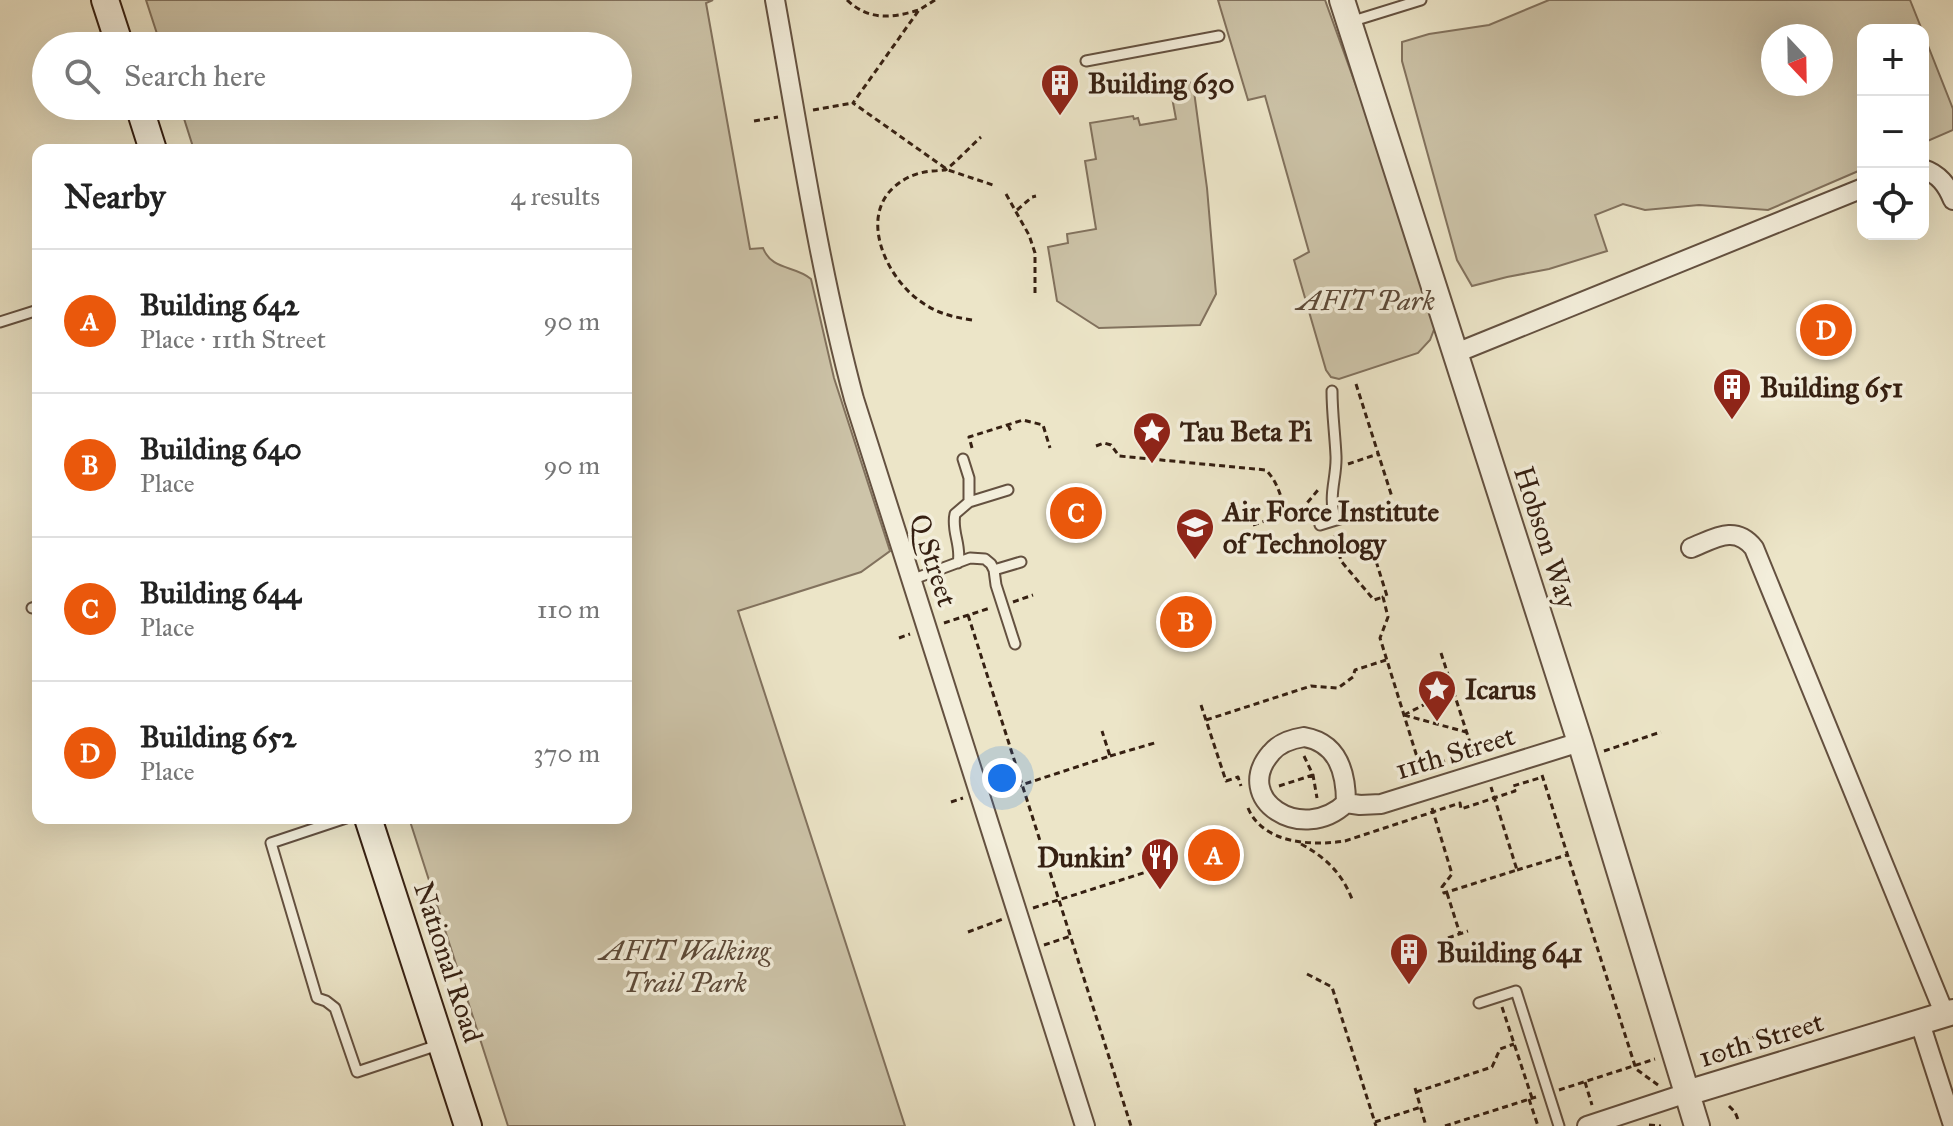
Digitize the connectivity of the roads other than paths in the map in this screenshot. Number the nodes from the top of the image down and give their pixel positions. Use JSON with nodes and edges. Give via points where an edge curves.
{"nodes":[{"id":1,"x":105,"y":0,"type":"edge"},
{"id":2,"x":775,"y":0,"type":"edge"},
{"id":3,"x":1421,"y":0,"type":"edge"},
{"id":4,"x":1346,"y":11,"type":"edge"},
{"id":5,"x":115,"y":32,"type":"edge"},
{"id":6,"x":1219,"y":36,"type":"dead end"},
{"id":7,"x":1086,"y":61,"type":"dead end"},
{"id":8,"x":143,"y":120,"type":"edge"},
{"id":9,"x":151,"y":144,"type":"edge"},
{"id":10,"x":1929,"y":171,"type":"edge"},
{"id":11,"x":1857,"y":190,"type":"edge"},
{"id":12,"x":1953,"y":200,"type":"edge"},
{"id":13,"x":32,"y":312,"type":"edge"},
{"id":14,"x":0,"y":322,"type":"edge"},
{"id":15,"x":1456,"y":353,"type":"junction"},
{"id":16,"x":1332,"y":391,"type":"dead end"},
{"id":17,"x":963,"y":459,"type":"dead end"},
{"id":18,"x":980,"y":466,"type":"dead end"},
{"id":19,"x":967,"y":471,"type":"junction"},
{"id":20,"x":1008,"y":490,"type":"dead end"},
{"id":21,"x":969,"y":502,"type":"junction"},
{"id":22,"x":1359,"y":513,"type":"dead end"},
{"id":23,"x":1691,"y":548,"type":"dead end"},
{"id":24,"x":1021,"y":562,"type":"dead end"},
{"id":25,"x":958,"y":563,"type":"junction"},
{"id":26,"x":994,"y":570,"type":"junction"},
{"id":27,"x":911,"y":580,"type":"junction"},
{"id":28,"x":1015,"y":644,"type":"dead end"},
{"id":29,"x":1587,"y":748,"type":"junction"},
{"id":30,"x":1346,"y":803,"type":"junction"},
{"id":31,"x":328,"y":824,"type":"edge"},
{"id":32,"x":370,"y":824,"type":"edge"},
{"id":33,"x":1479,"y":1003,"type":"dead end"},
{"id":34,"x":1949,"y":1014,"type":"edge"},
{"id":35,"x":1920,"y":1023,"type":"junction"},
{"id":36,"x":442,"y":1044,"type":"junction"},
{"id":37,"x":1687,"y":1093,"type":"junction"},
{"id":38,"x":1953,"y":1125,"type":"edge"},
{"id":39,"x":468,"y":1126,"type":"edge"},
{"id":40,"x":1085,"y":1126,"type":"edge"},
{"id":41,"x":1559,"y":1126,"type":"edge"},
{"id":42,"x":1587,"y":1126,"type":"edge"},
{"id":43,"x":1697,"y":1126,"type":"edge"}],
"edges":[{"from":1,"to":5,"type":"main road"},
{"from":2,"to":27,"type":"street","name":"Q Street","via":[[829,301]]},
{"from":3,"to":4,"type":"lane"},
{"from":4,"to":15,"type":"street","name":"Hobson Way"},
{"from":6,"to":7,"type":"lane"},
{"from":8,"to":9,"type":"main road"},
{"from":10,"to":12,"type":"street"},
{"from":11,"to":15,"type":"street"},
{"from":13,"to":14,"type":"lane"},
{"from":15,"to":29,"type":"street","name":"Hobson Way"},
{"from":16,"to":22,"type":"lane","via":[[1335,468],[1328,522]]},
{"from":17,"to":19,"type":"lane"},
{"from":18,"to":19,"type":"lane"},
{"from":19,"to":21,"type":"lane"},
{"from":20,"to":21,"type":"lane"},
{"from":21,"to":25,"type":"lane","via":[[954,519]]},
{"from":23,"to":34,"type":"street","via":[[1734,535],[1754,548]]},
{"from":24,"to":26,"type":"lane"},
{"from":25,"to":26,"type":"lane","via":[[980,557]]},
{"from":25,"to":27,"type":"lane"},
{"from":26,"to":28,"type":"lane"},
{"from":27,"to":40,"type":"street","name":"Q Street"},
{"from":29,"to":30,"type":"street","name":"11th Street","via":[[1381,804]]},
{"from":29,"to":37,"type":"street","name":"Hobson Way"},
{"from":30,"to":30,"type":"street","via":[[1340,763],[1315,739],[1296,738],[1276,747],[1264,762],[1260,780],[1266,800],[1279,813],[1312,820]]},
{"from":31,"to":36,"type":"lane","via":[[271,843],[317,998],[335,1008],[357,1072]]},
{"from":32,"to":36,"type":"main road","name":"National Road"},
{"from":33,"to":41,"type":"lane","via":[[1516,991]]},
{"from":34,"to":35,"type":"street","name":"10th Street"},
{"from":35,"to":37,"type":"street","name":"10th Street"},
{"from":35,"to":38,"type":"street"},
{"from":36,"to":39,"type":"main road","name":"National Road"},
{"from":37,"to":42,"type":"street","name":"10th Street"},
{"from":37,"to":43,"type":"street","name":"Hobson Way"}]}
